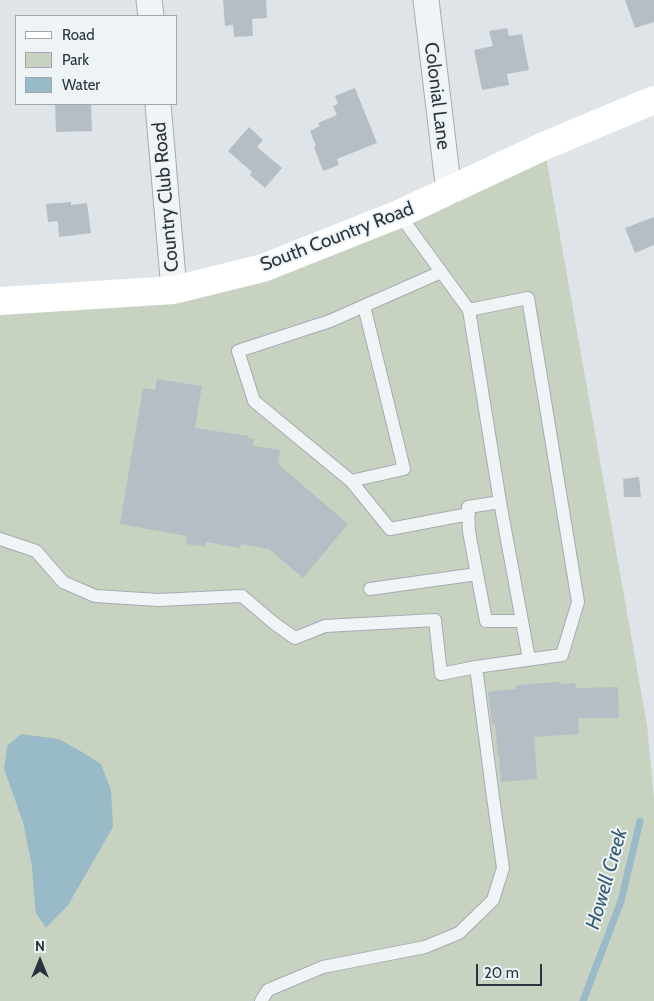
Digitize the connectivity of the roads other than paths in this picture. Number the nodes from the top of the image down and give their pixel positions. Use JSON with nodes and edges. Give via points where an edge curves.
{"nodes":[{"id":1,"x":149,"y":0,"type":"edge"},
{"id":2,"x":426,"y":0,"type":"edge"},
{"id":3,"x":151,"y":15,"type":"edge"},
{"id":4,"x":654,"y":100,"type":"edge"},
{"id":5,"x":158,"y":105,"type":"edge"},
{"id":6,"x":449,"y":192,"type":"junction"},
{"id":7,"x":400,"y":214,"type":"junction"},
{"id":8,"x":441,"y":272,"type":"junction"},
{"id":9,"x":174,"y":290,"type":"junction"},
{"id":10,"x":0,"y":301,"type":"edge"},
{"id":11,"x":364,"y":306,"type":"junction"},
{"id":12,"x":469,"y":310,"type":"junction"},
{"id":13,"x":351,"y":482,"type":"junction"},
{"id":14,"x":500,"y":502,"type":"junction"},
{"id":15,"x":469,"y":514,"type":"junction"},
{"id":16,"x":0,"y":539,"type":"edge"},
{"id":17,"x":477,"y":574,"type":"junction"},
{"id":18,"x":370,"y":589,"type":"dead end"},
{"id":19,"x":522,"y":621,"type":"junction"},
{"id":20,"x":529,"y":659,"type":"junction"},
{"id":21,"x":476,"y":666,"type":"junction"},
{"id":22,"x":261,"y":1001,"type":"edge"}],
"edges":[{"from":1,"to":3,"type":"street"},
{"from":2,"to":6,"type":"street","name":"Colonial Lane"},
{"from":4,"to":6,"type":"main road","name":"South Country Road","via":[[544,146]]},
{"from":5,"to":9,"type":"street","name":"Country Club Road"},
{"from":6,"to":7,"type":"main road","name":"South Country Road"},
{"from":7,"to":8,"type":"lane"},
{"from":7,"to":9,"type":"main road","name":"South Country Road","via":[[263,268]]},
{"from":8,"to":11,"type":"lane"},
{"from":8,"to":12,"type":"lane"},
{"from":9,"to":10,"type":"main road","name":"South Country Road"},
{"from":11,"to":13,"type":"lane","via":[[404,469]]},
{"from":11,"to":13,"type":"lane","via":[[330,321],[238,351],[254,401]]},
{"from":12,"to":14,"type":"lane"},
{"from":12,"to":20,"type":"lane","via":[[528,298],[578,602],[562,655]]},
{"from":13,"to":15,"type":"lane","via":[[390,529]]},
{"from":14,"to":15,"type":"lane","via":[[468,508]]},
{"from":14,"to":19,"type":"lane"},
{"from":15,"to":17,"type":"lane"},
{"from":16,"to":21,"type":"lane","via":[[36,551],[63,582],[95,596],[158,600],[242,596],[295,638],[325,626],[435,620],[441,674]]},
{"from":17,"to":18,"type":"lane"},
{"from":17,"to":19,"type":"lane","via":[[486,622]]},
{"from":19,"to":20,"type":"lane"},
{"from":20,"to":21,"type":"lane"},
{"from":21,"to":22,"type":"lane","via":[[503,868],[493,900],[459,933],[425,947],[323,967],[268,990]]}]}
